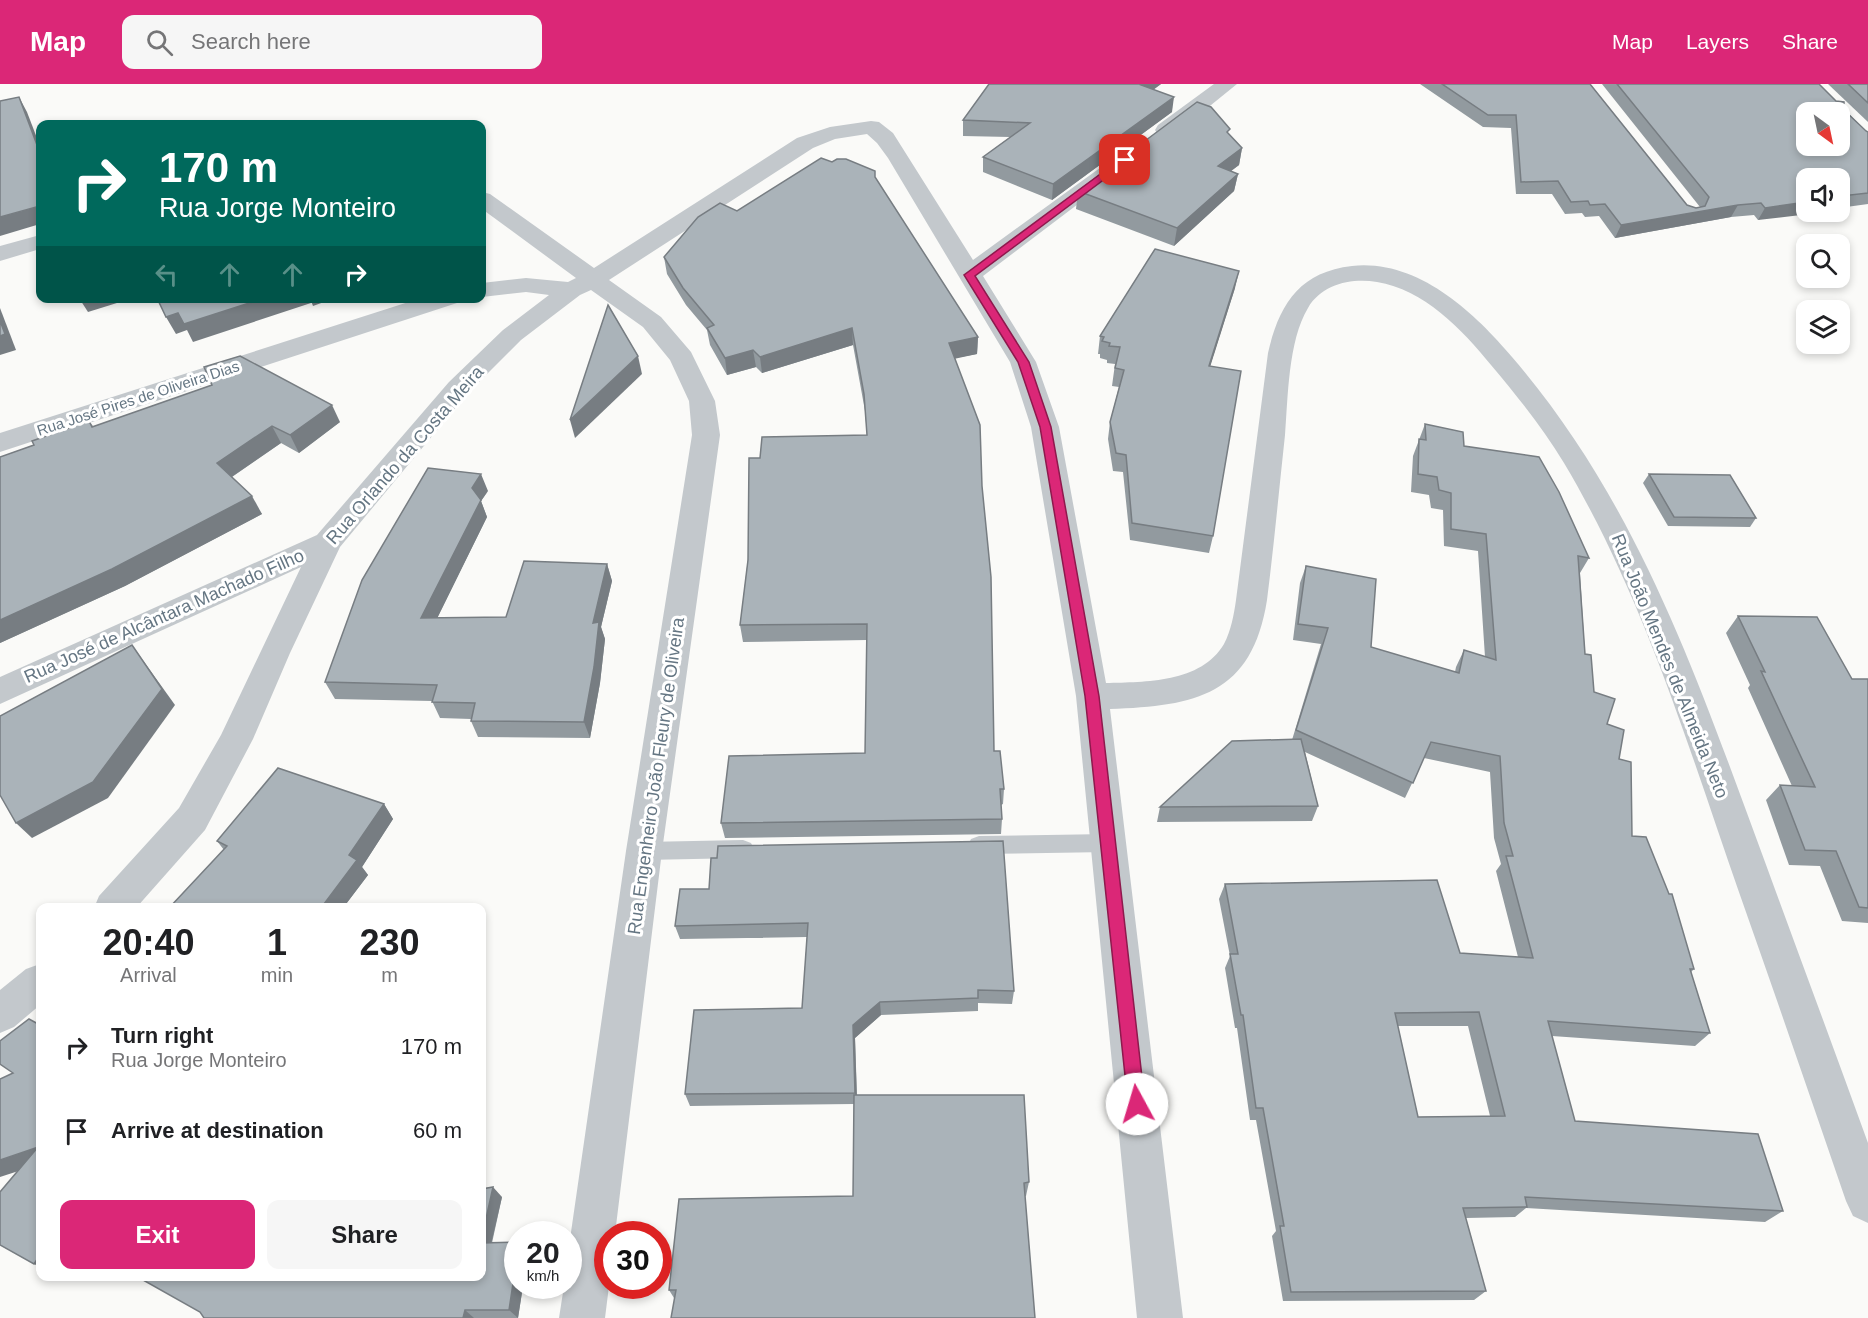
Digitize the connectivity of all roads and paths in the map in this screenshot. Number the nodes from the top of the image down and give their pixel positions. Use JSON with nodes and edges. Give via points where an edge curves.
{"nodes":[{"id":1,"x":1227,"y":84,"type":"edge"},
{"id":2,"x":1149,"y":143,"type":"edge"},
{"id":3,"x":1125,"y":160,"type":"edge"},
{"id":4,"x":486,"y":202,"type":"edge"},
{"id":5,"x":36,"y":243,"type":"edge"},
{"id":6,"x":0,"y":254,"type":"edge"},
{"id":7,"x":969,"y":275,"type":"junction"},
{"id":8,"x":582,"y":285,"type":"junction"},
{"id":9,"x":486,"y":290,"type":"edge"},
{"id":10,"x":433,"y":303,"type":"edge"},
{"id":11,"x":0,"y":443,"type":"edge"},
{"id":12,"x":328,"y":542,"type":"junction"},
{"id":13,"x":0,"y":691,"type":"edge"},
{"id":14,"x":1092,"y":696,"type":"junction"},
{"id":15,"x":1108,"y":843,"type":"junction"},
{"id":16,"x":953,"y":845,"type":"edge"},
{"id":17,"x":763,"y":849,"type":"edge"},
{"id":18,"x":644,"y":851,"type":"junction"},
{"id":19,"x":116,"y":903,"type":"edge"},
{"id":20,"x":36,"y":985,"type":"edge"},
{"id":21,"x":0,"y":1014,"type":"edge"},
{"id":22,"x":1868,"y":1201,"type":"edge"},
{"id":23,"x":582,"y":1318,"type":"edge"},
{"id":24,"x":1160,"y":1318,"type":"edge"}],
"edges":[{"from":1,"to":2,"type":"street"},
{"from":3,"to":7,"type":"street"},
{"from":4,"to":8,"type":"street","name":"Rua Engenheiro João Fleury de Oliveira"},
{"from":5,"to":6,"type":"street"},
{"from":7,"to":8,"type":"street","name":"Rua Orlando da Costa Meira","via":[[885,138],[871,128],[849,128],[805,143]]},
{"from":7,"to":14,"type":"street","via":[[1023,362],[1045,427]]},
{"from":8,"to":9,"type":"street"},
{"from":8,"to":12,"type":"street","name":"Rua Orlando da Costa Meira","via":[[512,335],[458,388]]},
{"from":8,"to":18,"type":"street","name":"Rua Engenheiro João Fleury de Oliveira","via":[[652,322],[682,358],[702,401],[706,435]]},
{"from":10,"to":11,"type":"street","name":"Rua José Pires de Oliveira Dias"},
{"from":12,"to":13,"type":"street","name":"Rua José de Alcântara Machado Filho"},
{"from":12,"to":19,"type":"street","name":"Rua Orlando da Costa Meira","via":[[236,739],[192,819]]},
{"from":14,"to":15,"type":"street"},
{"from":14,"to":22,"type":"street","name":"Rua João Mendes de Almeida Neto","via":[[1130,696],[1196,684],[1226,666],[1245,636],[1280,357],[1292,314],[1305,295],[1326,279],[1354,272],[1386,274],[1414,284],[1441,301],[1491,349],[1561,434],[1638,578],[1706,747]]},
{"from":15,"to":16,"type":"lane"},
{"from":15,"to":24,"type":"street"},
{"from":17,"to":18,"type":"lane"},
{"from":18,"to":23,"type":"street","name":"Rua Engenheiro João Fleury de Oliveira"},
{"from":20,"to":21,"type":"street"}]}
